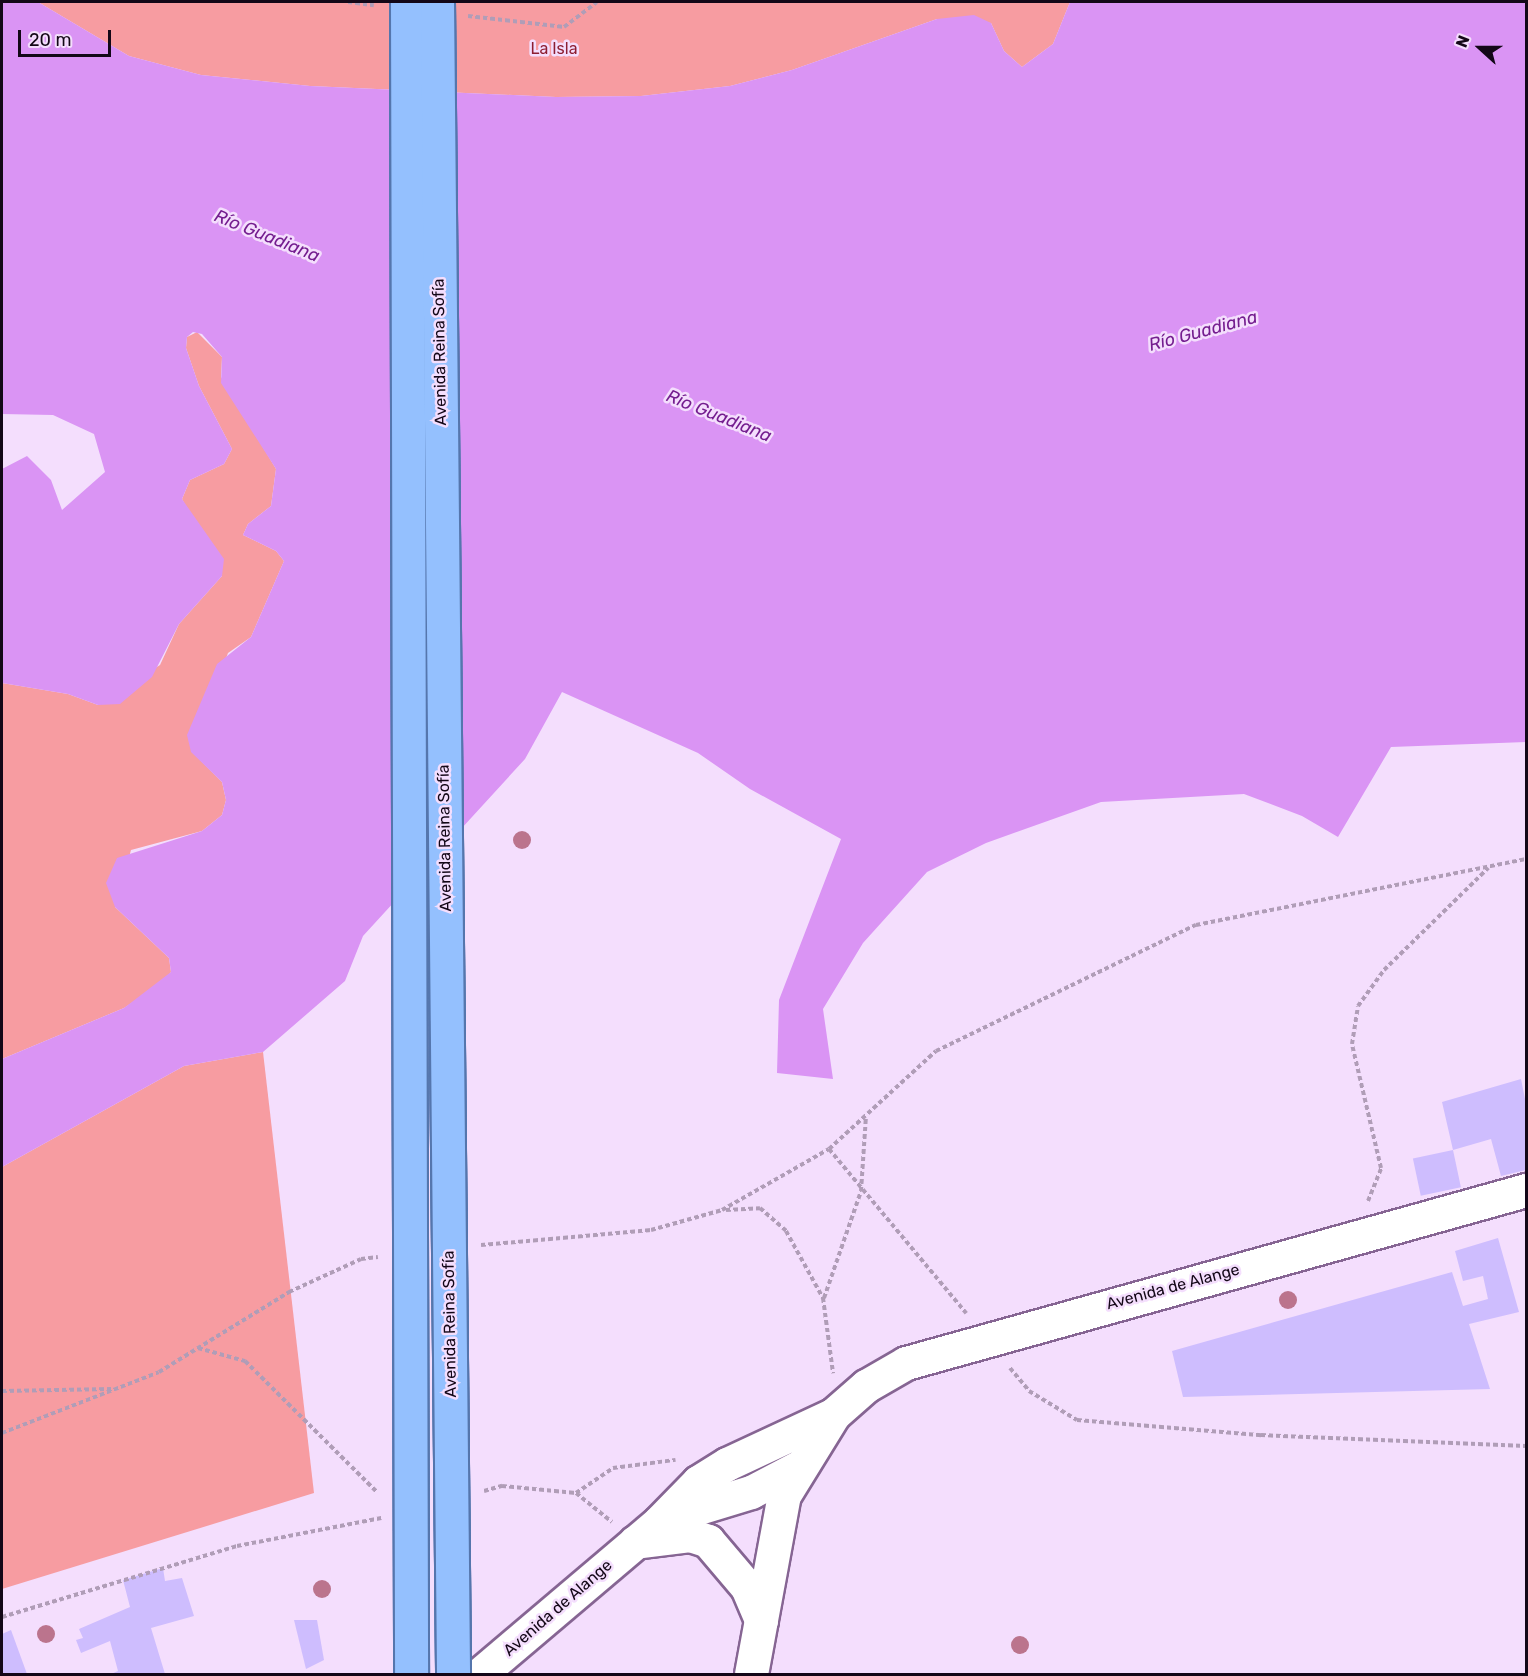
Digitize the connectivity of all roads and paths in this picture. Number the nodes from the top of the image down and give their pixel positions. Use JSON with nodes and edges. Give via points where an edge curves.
{"nodes":[{"id":1,"x":348,"y":2,"type":"edge"},
{"id":2,"x":597,"y":2,"type":"edge"},
{"id":3,"x":395,"y":4,"type":"edge"},
{"id":4,"x":450,"y":8,"type":"edge"},
{"id":5,"x":1527,"y":859,"type":"edge"},
{"id":6,"x":1488,"y":867,"type":"junction"},
{"id":7,"x":866,"y":1116,"type":"junction"},
{"id":8,"x":1527,"y":1190,"type":"edge"},
{"id":9,"x":861,"y":1191,"type":"junction"},
{"id":10,"x":722,"y":1210,"type":"dead end"},
{"id":11,"x":1353,"y":1238,"type":"junction"},
{"id":12,"x":823,"y":1298,"type":"junction"},
{"id":13,"x":989,"y":1340,"type":"junction"},
{"id":14,"x":198,"y":1348,"type":"dead end"},
{"id":15,"x":116,"y":1389,"type":"dead end"},
{"id":16,"x":2,"y":1391,"type":"edge"},
{"id":17,"x":834,"y":1414,"type":"junction"},
{"id":18,"x":1527,"y":1446,"type":"edge"},
{"id":19,"x":727,"y":1464,"type":"junction"},
{"id":20,"x":786,"y":1481,"type":"junction"},
{"id":21,"x":480,"y":1493,"type":"dead end"},
{"id":22,"x":576,"y":1493,"type":"junction"},
{"id":23,"x":383,"y":1498,"type":"dead end"},
{"id":24,"x":388,"y":1517,"type":"dead end"},
{"id":25,"x":647,"y":1532,"type":"junction"},
{"id":26,"x":2,"y":1617,"type":"edge"},
{"id":27,"x":761,"y":1620,"type":"junction"},
{"id":28,"x":411,"y":1674,"type":"edge"},
{"id":29,"x":453,"y":1674,"type":"edge"},
{"id":30,"x":480,"y":1674,"type":"edge"},
{"id":31,"x":751,"y":1674,"type":"edge"}],
"edges":[{"from":1,"to":3,"type":"path"},
{"from":2,"to":4,"type":"path","via":[[564,27]]},
{"from":3,"to":28,"type":"highway","name":"Avenida Reina Sofía","bridge":true},
{"from":4,"to":29,"type":"highway","name":"Avenida Reina Sofía","bridge":true},
{"from":5,"to":6,"type":"path"},
{"from":6,"to":7,"type":"path","via":[[1196,925],[936,1052]]},
{"from":6,"to":11,"type":"path","via":[[1383,970],[1358,1006],[1353,1044],[1382,1168]]},
{"from":7,"to":9,"type":"path"},
{"from":7,"to":9,"type":"path","via":[[830,1149]]},
{"from":8,"to":11,"type":"street","name":"Avenida de Alange"},
{"from":9,"to":12,"type":"path"},
{"from":9,"to":13,"type":"path"},
{"from":10,"to":12,"type":"path","via":[[760,1208],[786,1231]]},
{"from":11,"to":13,"type":"street","name":"Avenida de Alange"},
{"from":12,"to":17,"type":"path","via":[[832,1342]]},
{"from":13,"to":17,"type":"street","name":"Avenida de Alange","via":[[906,1363],[866,1386]]},
{"from":13,"to":18,"type":"path","via":[[1029,1391],[1077,1420],[1261,1435]]},
{"from":14,"to":23,"type":"path","via":[[245,1362]]},
{"from":15,"to":16,"type":"path"},
{"from":17,"to":19,"type":"street","name":"Avenida de Alange"},
{"from":17,"to":20,"type":"street","name":"Avenida de Alange"},
{"from":19,"to":20,"type":"street","via":[[767,1468]]},
{"from":19,"to":22,"type":"path","via":[[656,1459],[614,1468]]},
{"from":19,"to":25,"type":"street","name":"Avenida de Alange","via":[[698,1482]]},
{"from":20,"to":25,"type":"street","name":"Avenida de Alange"},
{"from":20,"to":27,"type":"street"},
{"from":21,"to":22,"type":"path","via":[[502,1486]]},
{"from":22,"to":25,"type":"path"},
{"from":24,"to":26,"type":"path","via":[[237,1546]]},
{"from":25,"to":27,"type":"street","via":[[690,1535],[708,1541],[747,1587]]},
{"from":25,"to":30,"type":"street","name":"Avenida de Alange"},
{"from":27,"to":31,"type":"street"}]}
